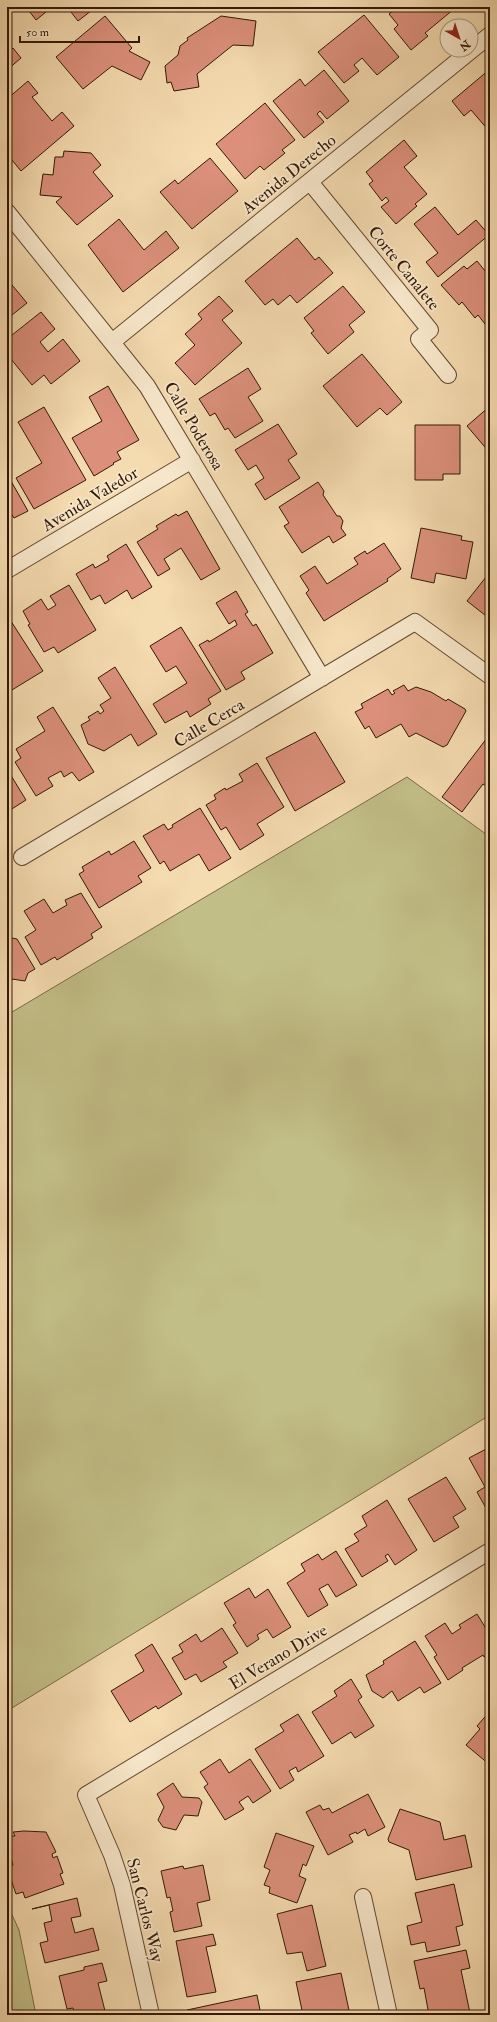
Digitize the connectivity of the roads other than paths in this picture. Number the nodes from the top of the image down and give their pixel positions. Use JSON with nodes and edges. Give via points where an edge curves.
{"nodes":[{"id":1,"x":490,"y":35,"type":"edge"},
{"id":2,"x":310,"y":182,"type":"junction"},
{"id":3,"x":7,"y":212,"type":"edge"},
{"id":4,"x":112,"y":342,"type":"junction"},
{"id":5,"x":448,"y":375,"type":"dead end"},
{"id":6,"x":192,"y":460,"type":"junction"},
{"id":7,"x":7,"y":570,"type":"edge"},
{"id":8,"x":490,"y":676,"type":"edge"},
{"id":9,"x":322,"y":678,"type":"junction"},
{"id":10,"x":22,"y":857,"type":"dead end"},
{"id":11,"x":490,"y":1551,"type":"edge"},
{"id":12,"x":86,"y":1795,"type":"joint"},
{"id":13,"x":363,"y":1897,"type":"dead end"},
{"id":14,"x":151,"y":2015,"type":"edge"},
{"id":15,"x":388,"y":2015,"type":"edge"}],
"edges":[{"from":1,"to":2,"type":"street","name":"Avenida Derecho"},
{"from":2,"to":4,"type":"street","name":"Avenida Derecho"},
{"from":2,"to":5,"type":"street","name":"Corte Canalete","via":[[430,330],[419,339]]},
{"from":3,"to":4,"type":"street","name":"Calle Poderosa"},
{"from":4,"to":6,"type":"street","name":"Calle Poderosa","via":[[148,386]]},
{"from":6,"to":7,"type":"street","name":"Avenida Valedor"},
{"from":6,"to":9,"type":"street","name":"Calle Poderosa"},
{"from":8,"to":9,"type":"street","name":"Calle Cerca","via":[[415,622]]},
{"from":9,"to":10,"type":"street","name":"Calle Cerca"},
{"from":11,"to":12,"type":"street","name":"El Verano Drive"},
{"from":12,"to":14,"type":"street","name":"San Carlos Way","via":[[122,1884]]},
{"from":13,"to":15,"type":"street"}]}
